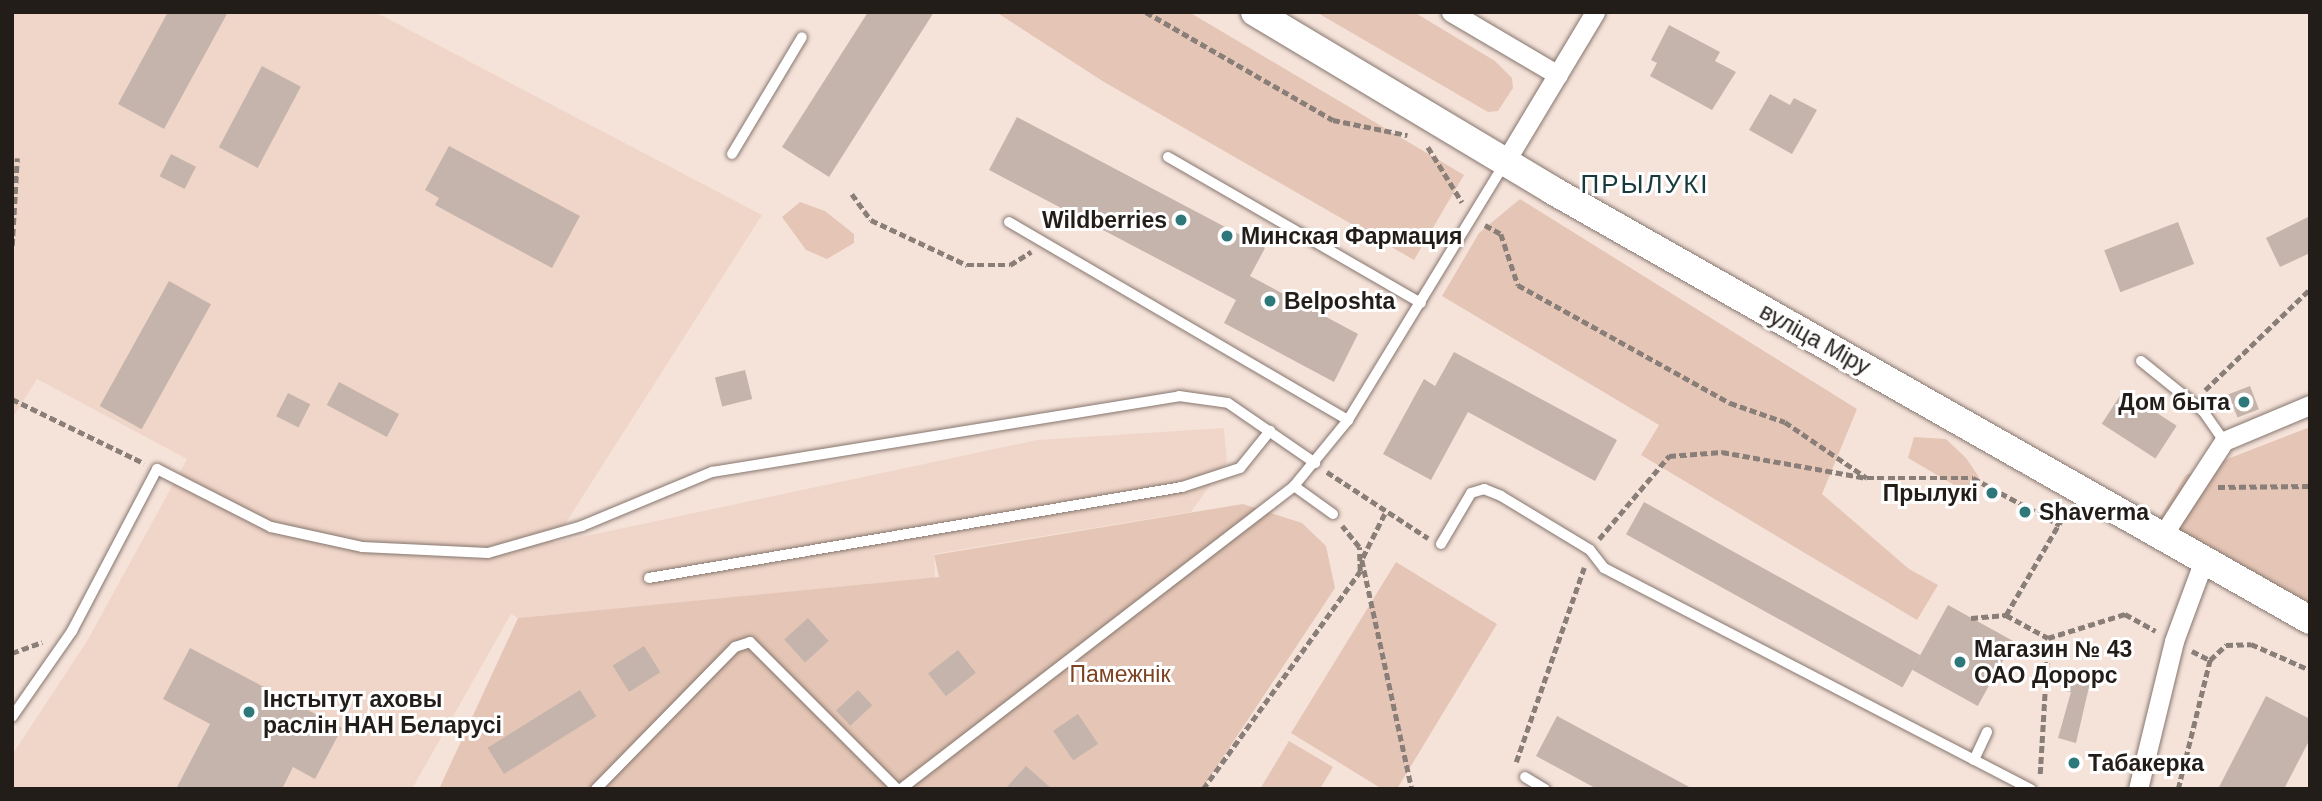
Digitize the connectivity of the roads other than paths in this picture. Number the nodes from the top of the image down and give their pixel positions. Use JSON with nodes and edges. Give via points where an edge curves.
{"nodes":[{"id":1,"x":1255,"y":12,"type":"edge"},
{"id":2,"x":1451,"y":12,"type":"edge"},
{"id":3,"x":1595,"y":12,"type":"edge"},
{"id":4,"x":802,"y":37,"type":"dead end"},
{"id":5,"x":1558,"y":75,"type":"junction"},
{"id":6,"x":732,"y":155,"type":"dead end"},
{"id":7,"x":1168,"y":157,"type":"dead end"},
{"id":8,"x":1505,"y":162,"type":"junction"},
{"id":9,"x":1009,"y":222,"type":"dead end"},
{"id":10,"x":1421,"y":303,"type":"junction"},
{"id":11,"x":2141,"y":361,"type":"dead end"},
{"id":12,"x":2310,"y":405,"type":"edge"},
{"id":13,"x":1348,"y":419,"type":"junction"},
{"id":14,"x":1270,"y":431,"type":"junction"},
{"id":15,"x":2224,"y":442,"type":"junction"},
{"id":16,"x":1315,"y":463,"type":"junction"},
{"id":17,"x":1294,"y":486,"type":"junction"},
{"id":18,"x":1333,"y":514,"type":"road end"},
{"id":19,"x":2162,"y":536,"type":"junction"},
{"id":20,"x":1441,"y":544,"type":"road end"},
{"id":21,"x":2204,"y":560,"type":"junction"},
{"id":22,"x":649,"y":578,"type":"dead end"},
{"id":23,"x":2310,"y":620,"type":"edge"},
{"id":24,"x":12,"y":718,"type":"edge"},
{"id":25,"x":1987,"y":732,"type":"dead end"},
{"id":26,"x":1974,"y":760,"type":"junction"},
{"id":27,"x":1525,"y":777,"type":"dead end"},
{"id":28,"x":596,"y":789,"type":"edge"},
{"id":29,"x":899,"y":789,"type":"edge"},
{"id":30,"x":1545,"y":789,"type":"edge"},
{"id":31,"x":2031,"y":789,"type":"edge"},
{"id":32,"x":2138,"y":789,"type":"edge"}],
"edges":[{"from":1,"to":8,"type":"street","name":"вуліца Міру","via":[[1421,130]]},
{"from":2,"to":5,"type":"street"},
{"from":3,"to":5,"type":"street"},
{"from":4,"to":6,"type":"lane"},
{"from":5,"to":8,"type":"street"},
{"from":7,"to":10,"type":"lane"},
{"from":8,"to":10,"type":"lane"},
{"from":8,"to":19,"type":"street","name":"вуліца Міру"},
{"from":9,"to":13,"type":"lane"},
{"from":10,"to":13,"type":"lane"},
{"from":11,"to":15,"type":"lane","via":[[2193,402]]},
{"from":12,"to":15,"type":"street"},
{"from":13,"to":16,"type":"lane"},
{"from":14,"to":16,"type":"lane"},
{"from":14,"to":22,"type":"lane","via":[[1240,468],[1182,487]]},
{"from":14,"to":24,"type":"lane","via":[[1228,403],[1179,396],[712,472],[582,526],[488,553],[362,547],[271,527],[157,469],[72,631]]},
{"from":15,"to":19,"type":"street"},
{"from":16,"to":17,"type":"lane"},
{"from":17,"to":18,"type":"lane"},
{"from":17,"to":29,"type":"lane"},
{"from":19,"to":21,"type":"street","name":"вуліца Міру"},
{"from":20,"to":26,"type":"lane","via":[[1471,493],[1483,489],[1590,550],[1604,568]]},
{"from":21,"to":23,"type":"street","name":"вуліца Міру"},
{"from":21,"to":32,"type":"street","via":[[2174,641]]},
{"from":25,"to":26,"type":"lane"},
{"from":26,"to":31,"type":"lane"},
{"from":27,"to":30,"type":"lane"},
{"from":28,"to":29,"type":"lane","via":[[735,647],[750,642]]}]}
